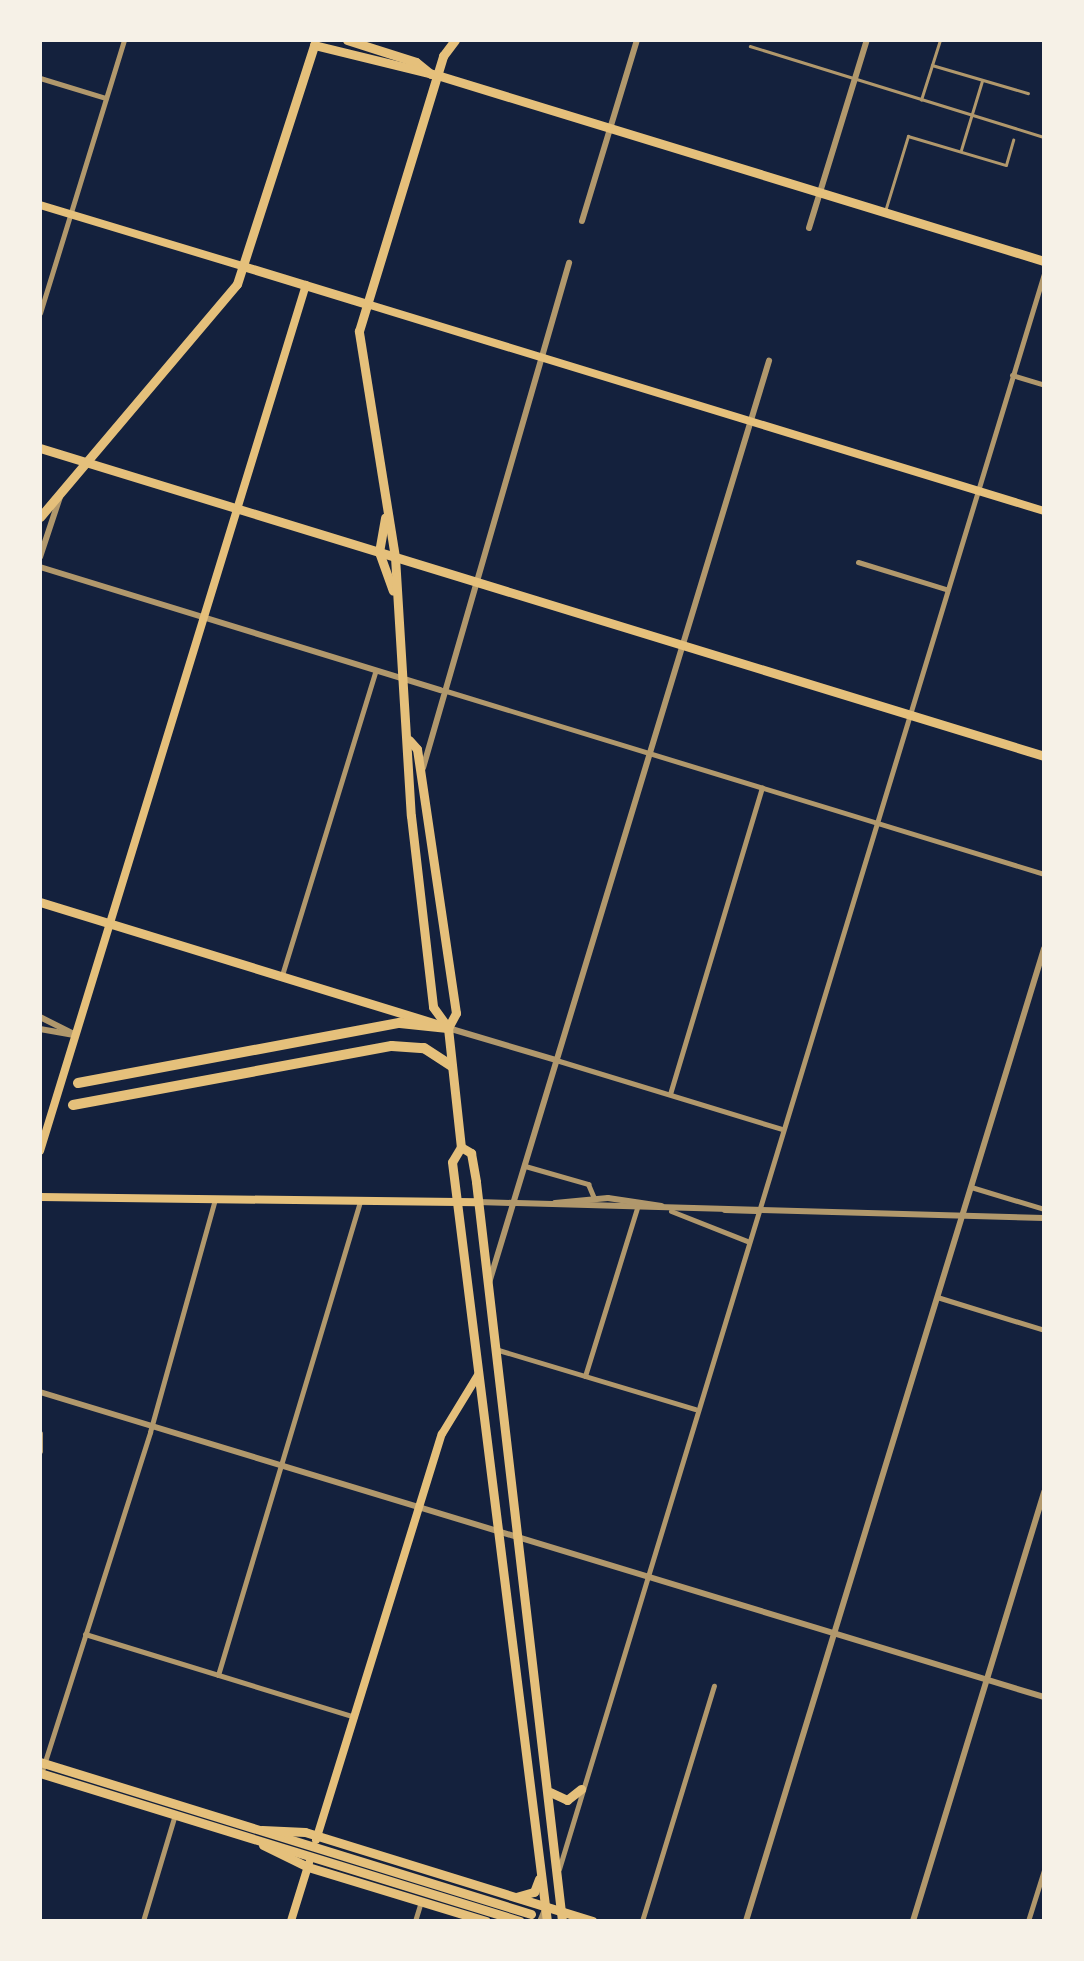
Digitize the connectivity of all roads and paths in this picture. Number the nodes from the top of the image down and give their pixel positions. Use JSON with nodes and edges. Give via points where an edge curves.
{"nodes":[{"id":1,"x":124,"y":40,"type":"edge"},
{"id":2,"x":347,"y":40,"type":"edge"},
{"id":3,"x":455,"y":40,"type":"edge"},
{"id":4,"x":638,"y":40,"type":"edge"},
{"id":5,"x":867,"y":40,"type":"edge"},
{"id":6,"x":940,"y":40,"type":"edge"},
{"id":7,"x":315,"y":42,"type":"edge"},
{"id":8,"x":380,"y":45,"type":"edge"},
{"id":9,"x":750,"y":46,"type":"dead end"},
{"id":10,"x":932,"y":65,"type":"junction"},
{"id":11,"x":434,"y":74,"type":"junction"},
{"id":12,"x":40,"y":78,"type":"edge"},
{"id":13,"x":855,"y":80,"type":"junction"},
{"id":14,"x":982,"y":80,"type":"junction"},
{"id":15,"x":1028,"y":93,"type":"dead end"},
{"id":16,"x":106,"y":98,"type":"junction"},
{"id":17,"x":921,"y":100,"type":"junction"},
{"id":18,"x":971,"y":115,"type":"junction"},
{"id":19,"x":610,"y":128,"type":"junction"},
{"id":20,"x":1044,"y":137,"type":"edge"},
{"id":21,"x":1013,"y":140,"type":"dead end"},
{"id":22,"x":960,"y":152,"type":"junction"},
{"id":23,"x":820,"y":192,"type":"junction"},
{"id":24,"x":40,"y":205,"type":"edge"},
{"id":25,"x":885,"y":212,"type":"junction"},
{"id":26,"x":70,"y":214,"type":"junction"},
{"id":27,"x":582,"y":221,"type":"dead end"},
{"id":28,"x":809,"y":228,"type":"dead end"},
{"id":29,"x":1044,"y":261,"type":"edge"},
{"id":30,"x":569,"y":263,"type":"dead end"},
{"id":31,"x":246,"y":267,"type":"junction"},
{"id":32,"x":1044,"y":274,"type":"edge"},
{"id":33,"x":306,"y":286,"type":"junction"},
{"id":34,"x":367,"y":304,"type":"junction"},
{"id":35,"x":40,"y":314,"type":"edge"},
{"id":36,"x":540,"y":356,"type":"junction"},
{"id":37,"x":768,"y":361,"type":"dead end"},
{"id":38,"x":1012,"y":375,"type":"junction"},
{"id":39,"x":1044,"y":385,"type":"edge"},
{"id":40,"x":750,"y":421,"type":"junction"},
{"id":41,"x":40,"y":448,"type":"edge"},
{"id":42,"x":87,"y":463,"type":"junction"},
{"id":43,"x":976,"y":490,"type":"junction"},
{"id":44,"x":62,"y":492,"type":"junction"},
{"id":45,"x":236,"y":508,"type":"junction"},
{"id":46,"x":1044,"y":511,"type":"edge"},
{"id":47,"x":40,"y":517,"type":"edge"},
{"id":48,"x":385,"y":518,"type":"junction"},
{"id":49,"x":379,"y":552,"type":"junction"},
{"id":50,"x":40,"y":557,"type":"edge"},
{"id":51,"x":396,"y":557,"type":"junction"},
{"id":52,"x":858,"y":562,"type":"dead end"},
{"id":53,"x":40,"y":567,"type":"edge"},
{"id":54,"x":473,"y":581,"type":"junction"},
{"id":55,"x":946,"y":588,"type":"junction"},
{"id":56,"x":393,"y":592,"type":"junction"},
{"id":57,"x":203,"y":617,"type":"junction"},
{"id":58,"x":682,"y":645,"type":"junction"},
{"id":59,"x":376,"y":670,"type":"junction"},
{"id":60,"x":403,"y":678,"type":"junction"},
{"id":61,"x":440,"y":690,"type":"junction"},
{"id":62,"x":908,"y":714,"type":"junction"},
{"id":63,"x":409,"y":740,"type":"junction"},
{"id":64,"x":649,"y":753,"type":"junction"},
{"id":65,"x":1044,"y":756,"type":"edge"},
{"id":66,"x":421,"y":774,"type":"junction"},
{"id":67,"x":762,"y":788,"type":"junction"},
{"id":68,"x":875,"y":822,"type":"junction"},
{"id":69,"x":1044,"y":874,"type":"edge"},
{"id":70,"x":40,"y":902,"type":"edge"},
{"id":71,"x":109,"y":923,"type":"junction"},
{"id":72,"x":1044,"y":949,"type":"edge"},
{"id":73,"x":282,"y":975,"type":"junction"},
{"id":74,"x":40,"y":1017,"type":"edge"},
{"id":75,"x":448,"y":1028,"type":"junction"},
{"id":76,"x":40,"y":1030,"type":"edge"},
{"id":77,"x":76,"y":1034,"type":"junction"},
{"id":78,"x":556,"y":1060,"type":"junction"},
{"id":79,"x":452,"y":1066,"type":"junction"},
{"id":80,"x":78,"y":1084,"type":"dead end"},
{"id":81,"x":670,"y":1094,"type":"junction"},
{"id":82,"x":73,"y":1105,"type":"dead end"},
{"id":83,"x":781,"y":1129,"type":"junction"},
{"id":84,"x":461,"y":1146,"type":"junction"},
{"id":85,"x":40,"y":1151,"type":"edge"},
{"id":86,"x":525,"y":1166,"type":"junction"},
{"id":87,"x":971,"y":1187,"type":"junction"},
{"id":88,"x":40,"y":1197,"type":"edge"},
{"id":89,"x":594,"y":1198,"type":"junction"},
{"id":90,"x":215,"y":1200,"type":"junction"},
{"id":91,"x":360,"y":1202,"type":"junction"},
{"id":92,"x":478,"y":1202,"type":"junction"},
{"id":93,"x":514,"y":1202,"type":"junction"},
{"id":94,"x":457,"y":1203,"type":"junction"},
{"id":95,"x":555,"y":1203,"type":"junction"},
{"id":96,"x":636,"y":1208,"type":"junction"},
{"id":97,"x":1044,"y":1209,"type":"edge"},
{"id":98,"x":671,"y":1210,"type":"junction"},
{"id":99,"x":756,"y":1210,"type":"junction"},
{"id":100,"x":962,"y":1216,"type":"junction"},
{"id":101,"x":1044,"y":1218,"type":"edge"},
{"id":102,"x":746,"y":1241,"type":"junction"},
{"id":103,"x":487,"y":1289,"type":"junction"},
{"id":104,"x":937,"y":1297,"type":"junction"},
{"id":105,"x":1044,"y":1330,"type":"edge"},
{"id":106,"x":492,"y":1348,"type":"junction"},
{"id":107,"x":478,"y":1375,"type":"junction"},
{"id":108,"x":585,"y":1376,"type":"junction"},
{"id":109,"x":40,"y":1392,"type":"edge"},
{"id":110,"x":695,"y":1409,"type":"junction"},
{"id":111,"x":150,"y":1423,"type":"junction"},
{"id":112,"x":40,"y":1433,"type":"edge"},
{"id":113,"x":40,"y":1451,"type":"edge"},
{"id":114,"x":284,"y":1464,"type":"junction"},
{"id":115,"x":1044,"y":1492,"type":"edge"},
{"id":116,"x":419,"y":1506,"type":"junction"},
{"id":117,"x":498,"y":1530,"type":"junction"},
{"id":118,"x":517,"y":1536,"type":"junction"},
{"id":119,"x":644,"y":1575,"type":"junction"},
{"id":120,"x":834,"y":1633,"type":"junction"},
{"id":121,"x":85,"y":1634,"type":"junction"},
{"id":122,"x":218,"y":1674,"type":"junction"},
{"id":123,"x":986,"y":1680,"type":"junction"},
{"id":124,"x":714,"y":1686,"type":"dead end"},
{"id":125,"x":1044,"y":1697,"type":"edge"},
{"id":126,"x":354,"y":1717,"type":"junction"},
{"id":127,"x":41,"y":1770,"type":"edge"},
{"id":128,"x":581,"y":1789,"type":"junction"},
{"id":129,"x":549,"y":1791,"type":"junction"},
{"id":130,"x":176,"y":1810,"type":"junction"},
{"id":131,"x":258,"y":1835,"type":"junction"},
{"id":132,"x":312,"y":1852,"type":"junction"},
{"id":133,"x":1044,"y":1870,"type":"edge"},
{"id":134,"x":539,"y":1872,"type":"junction"},
{"id":135,"x":558,"y":1872,"type":"junction"},
{"id":136,"x":516,"y":1897,"type":"junction"},
{"id":137,"x":422,"y":1902,"type":"junction"},
{"id":138,"x":545,"y":1906,"type":"junction"},
{"id":139,"x":561,"y":1916,"type":"edge"},
{"id":140,"x":535,"y":1917,"type":"edge"},
{"id":141,"x":142,"y":1921,"type":"edge"},
{"id":142,"x":291,"y":1921,"type":"edge"},
{"id":143,"x":416,"y":1921,"type":"edge"},
{"id":144,"x":486,"y":1921,"type":"edge"},
{"id":145,"x":520,"y":1921,"type":"edge"},
{"id":146,"x":547,"y":1921,"type":"edge"},
{"id":147,"x":593,"y":1921,"type":"edge"},
{"id":148,"x":642,"y":1921,"type":"edge"},
{"id":149,"x":746,"y":1921,"type":"edge"},
{"id":150,"x":912,"y":1921,"type":"edge"},
{"id":151,"x":1028,"y":1921,"type":"edge"}],
"edges":[{"from":1,"to":16,"type":"street"},
{"from":2,"to":8,"type":"main road"},
{"from":3,"to":11,"type":"main road"},
{"from":4,"to":19,"type":"street"},
{"from":5,"to":13,"type":"street"},
{"from":6,"to":10,"type":"lane"},
{"from":7,"to":11,"type":"main road"},
{"from":7,"to":31,"type":"main road"},
{"from":8,"to":11,"type":"main road"},
{"from":9,"to":13,"type":"lane"},
{"from":10,"to":14,"type":"lane"},
{"from":10,"to":17,"type":"lane"},
{"from":11,"to":19,"type":"main road"},
{"from":11,"to":34,"type":"main road"},
{"from":12,"to":16,"type":"street"},
{"from":13,"to":17,"type":"lane"},
{"from":13,"to":23,"type":"street"},
{"from":14,"to":15,"type":"lane"},
{"from":14,"to":18,"type":"lane"},
{"from":16,"to":26,"type":"street"},
{"from":17,"to":18,"type":"lane"},
{"from":18,"to":20,"type":"lane"},
{"from":18,"to":22,"type":"lane"},
{"from":19,"to":23,"type":"main road"},
{"from":19,"to":27,"type":"street"},
{"from":21,"to":22,"type":"lane","via":[[1006,165]]},
{"from":22,"to":25,"type":"lane","via":[[908,136]]},
{"from":23,"to":25,"type":"main road"},
{"from":23,"to":28,"type":"street"},
{"from":24,"to":26,"type":"main road"},
{"from":25,"to":29,"type":"main road"},
{"from":26,"to":31,"type":"main road"},
{"from":26,"to":35,"type":"street"},
{"from":30,"to":36,"type":"street"},
{"from":31,"to":33,"type":"main road"},
{"from":31,"to":42,"type":"main road","via":[[216,315]]},
{"from":32,"to":38,"type":"street"},
{"from":33,"to":34,"type":"main road"},
{"from":33,"to":45,"type":"main road"},
{"from":34,"to":36,"type":"main road"},
{"from":34,"to":48,"type":"main road","via":[[360,339]]},
{"from":36,"to":40,"type":"main road"},
{"from":36,"to":54,"type":"street"},
{"from":37,"to":40,"type":"street"},
{"from":38,"to":39,"type":"street"},
{"from":38,"to":43,"type":"street"},
{"from":40,"to":43,"type":"main road"},
{"from":40,"to":58,"type":"street"},
{"from":41,"to":42,"type":"main road"},
{"from":42,"to":44,"type":"main road"},
{"from":42,"to":45,"type":"main road"},
{"from":43,"to":46,"type":"main road"},
{"from":43,"to":55,"type":"street"},
{"from":44,"to":47,"type":"main road"},
{"from":44,"to":50,"type":"street"},
{"from":45,"to":49,"type":"main road"},
{"from":45,"to":57,"type":"main road"},
{"from":48,"to":49,"type":"main road"},
{"from":48,"to":51,"type":"main road"},
{"from":49,"to":51,"type":"main road"},
{"from":49,"to":56,"type":"main road"},
{"from":51,"to":54,"type":"main road"},
{"from":51,"to":56,"type":"main road"},
{"from":52,"to":55,"type":"street"},
{"from":53,"to":57,"type":"street"},
{"from":54,"to":58,"type":"main road"},
{"from":54,"to":61,"type":"street"},
{"from":55,"to":62,"type":"street"},
{"from":56,"to":60,"type":"main road"},
{"from":57,"to":59,"type":"street"},
{"from":57,"to":71,"type":"main road"},
{"from":58,"to":62,"type":"main road"},
{"from":58,"to":64,"type":"street"},
{"from":59,"to":60,"type":"street"},
{"from":59,"to":73,"type":"street"},
{"from":60,"to":61,"type":"street"},
{"from":60,"to":63,"type":"main road"},
{"from":61,"to":64,"type":"street"},
{"from":61,"to":66,"type":"street"},
{"from":62,"to":65,"type":"main road"},
{"from":62,"to":68,"type":"street"},
{"from":63,"to":66,"type":"main road"},
{"from":63,"to":75,"type":"main road","via":[[432,1008]]},
{"from":64,"to":67,"type":"street"},
{"from":64,"to":78,"type":"street"},
{"from":66,"to":75,"type":"main road","via":[[456,1013]]},
{"from":67,"to":68,"type":"street"},
{"from":67,"to":81,"type":"street"},
{"from":68,"to":69,"type":"street"},
{"from":68,"to":83,"type":"street"},
{"from":70,"to":71,"type":"main road"},
{"from":71,"to":73,"type":"main road"},
{"from":71,"to":77,"type":"main road"},
{"from":72,"to":87,"type":"street"},
{"from":73,"to":75,"type":"main road"},
{"from":74,"to":77,"type":"street"},
{"from":75,"to":78,"type":"street"},
{"from":75,"to":79,"type":"main road"},
{"from":75,"to":80,"type":"highway","via":[[400,1023]]},
{"from":76,"to":77,"type":"street"},
{"from":77,"to":85,"type":"main road"},
{"from":78,"to":81,"type":"street"},
{"from":78,"to":86,"type":"street"},
{"from":79,"to":82,"type":"highway","via":[[424,1048],[392,1046]]},
{"from":79,"to":84,"type":"main road"},
{"from":81,"to":83,"type":"street"},
{"from":83,"to":99,"type":"street"},
{"from":84,"to":92,"type":"main road","via":[[471,1152]]},
{"from":84,"to":94,"type":"main road","via":[[452,1162]]},
{"from":86,"to":89,"type":"street","via":[[588,1184]]},
{"from":86,"to":93,"type":"street"},
{"from":87,"to":97,"type":"street"},
{"from":87,"to":100,"type":"street"},
{"from":88,"to":90,"type":"main road"},
{"from":89,"to":95,"type":"street"},
{"from":89,"to":98,"type":"street"},
{"from":90,"to":91,"type":"main road"},
{"from":90,"to":111,"type":"street"},
{"from":91,"to":94,"type":"main road"},
{"from":91,"to":114,"type":"street"},
{"from":92,"to":93,"type":"street"},
{"from":92,"to":94,"type":"main road"},
{"from":92,"to":103,"type":"main road"},
{"from":93,"to":95,"type":"street"},
{"from":93,"to":103,"type":"street"},
{"from":94,"to":107,"type":"main road"},
{"from":95,"to":96,"type":"street"},
{"from":96,"to":98,"type":"street"},
{"from":96,"to":108,"type":"street"},
{"from":98,"to":99,"type":"street"},
{"from":98,"to":102,"type":"street"},
{"from":99,"to":100,"type":"street"},
{"from":99,"to":102,"type":"street"},
{"from":100,"to":101,"type":"street"},
{"from":100,"to":104,"type":"street"},
{"from":102,"to":110,"type":"street"},
{"from":103,"to":106,"type":"main road"},
{"from":104,"to":105,"type":"street"},
{"from":104,"to":120,"type":"street"},
{"from":106,"to":108,"type":"street"},
{"from":106,"to":118,"type":"main road"},
{"from":107,"to":116,"type":"main road","via":[[450,1414]]},
{"from":107,"to":117,"type":"main road"},
{"from":108,"to":110,"type":"street"},
{"from":109,"to":111,"type":"street"},
{"from":110,"to":119,"type":"street"},
{"from":111,"to":114,"type":"street"},
{"from":111,"to":121,"type":"street"},
{"from":112,"to":113,"type":"street"},
{"from":114,"to":116,"type":"street"},
{"from":114,"to":122,"type":"street"},
{"from":115,"to":123,"type":"street"},
{"from":116,"to":117,"type":"street"},
{"from":116,"to":126,"type":"main road"},
{"from":117,"to":118,"type":"street"},
{"from":117,"to":134,"type":"main road"},
{"from":118,"to":119,"type":"street"},
{"from":118,"to":129,"type":"main road"},
{"from":119,"to":120,"type":"street"},
{"from":119,"to":128,"type":"street"},
{"from":120,"to":123,"type":"street"},
{"from":120,"to":149,"type":"street"},
{"from":121,"to":122,"type":"street"},
{"from":121,"to":127,"type":"street"},
{"from":122,"to":126,"type":"street"},
{"from":123,"to":125,"type":"street"},
{"from":123,"to":150,"type":"street"},
{"from":124,"to":148,"type":"street"},
{"from":126,"to":132,"type":"main road"},
{"from":127,"to":130,"type":"main road"},
{"from":128,"to":129,"type":"main road","via":[[563,1800]]},
{"from":128,"to":135,"type":"street"},
{"from":129,"to":135,"type":"main road"},
{"from":130,"to":131,"type":"main road"},
{"from":130,"to":141,"type":"street"},
{"from":131,"to":132,"type":"main road"},
{"from":131,"to":132,"type":"main road"},
{"from":132,"to":136,"type":"main road"},
{"from":132,"to":137,"type":"main road"},
{"from":132,"to":140,"type":"main road"},
{"from":132,"to":142,"type":"main road"},
{"from":132,"to":145,"type":"main road"},
{"from":133,"to":151,"type":"street"},
{"from":134,"to":136,"type":"main road","via":[[538,1889]]},
{"from":134,"to":138,"type":"main road"},
{"from":135,"to":139,"type":"main road"},
{"from":136,"to":138,"type":"main road"},
{"from":137,"to":143,"type":"street"},
{"from":137,"to":144,"type":"main road"},
{"from":138,"to":139,"type":"main road"},
{"from":138,"to":140,"type":"street"},
{"from":138,"to":146,"type":"main road"},
{"from":139,"to":147,"type":"main road"}]}
